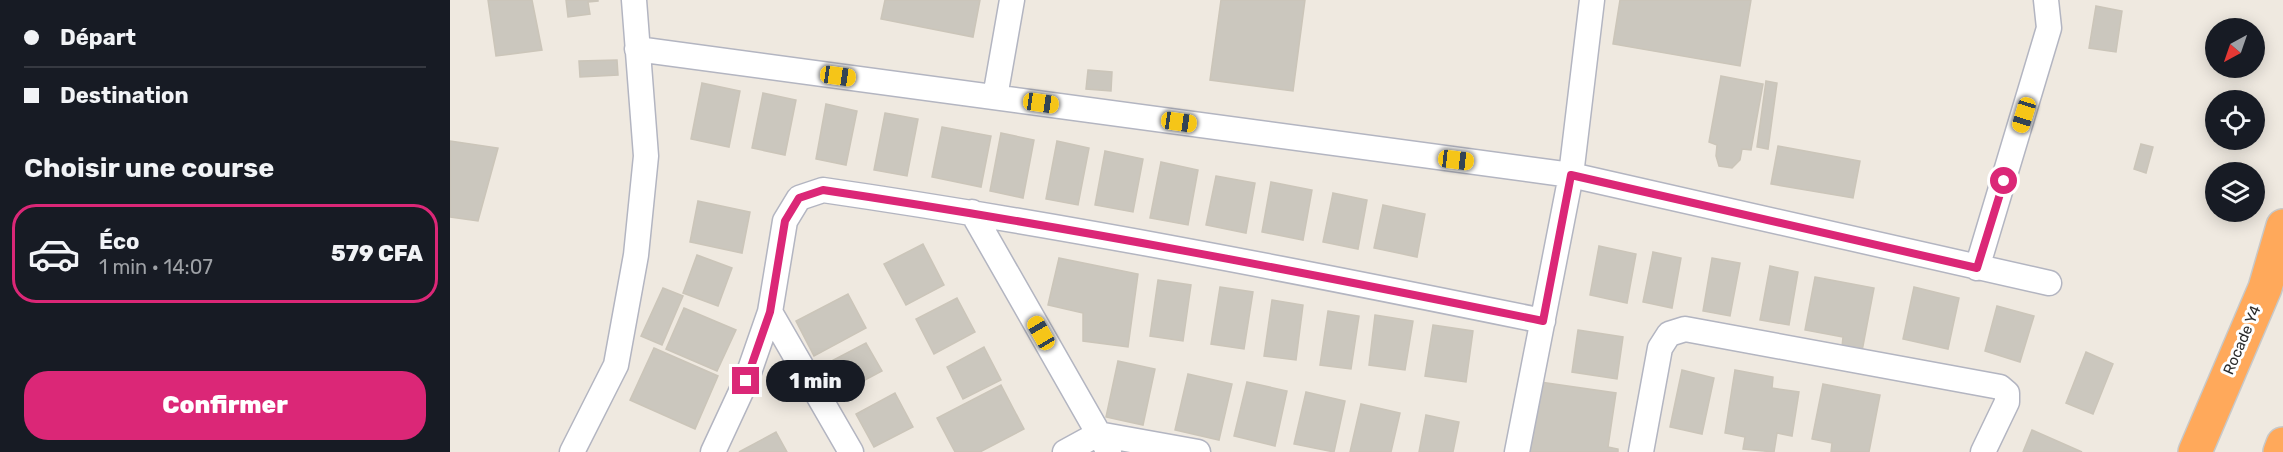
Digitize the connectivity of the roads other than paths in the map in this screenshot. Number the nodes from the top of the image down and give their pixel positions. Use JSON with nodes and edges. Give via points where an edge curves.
{"nodes":[{"id":1,"x":634,"y":0,"type":"edge"},
{"id":2,"x":1012,"y":0,"type":"edge"},
{"id":3,"x":1592,"y":0,"type":"edge"},
{"id":4,"x":2046,"y":0,"type":"edge"},
{"id":5,"x":637,"y":49,"type":"junction"},
{"id":6,"x":995,"y":97,"type":"junction"},
{"id":7,"x":1571,"y":175,"type":"junction"},
{"id":8,"x":972,"y":212,"type":"junction"},
{"id":9,"x":2283,"y":226,"type":"edge"},
{"id":10,"x":1977,"y":268,"type":"junction"},
{"id":11,"x":2049,"y":283,"type":"dead end"},
{"id":12,"x":770,"y":312,"type":"junction"},
{"id":13,"x":1543,"y":321,"type":"junction"},
{"id":14,"x":1103,"y":443,"type":"edge"},
{"id":15,"x":2283,"y":444,"type":"edge"},
{"id":16,"x":572,"y":452,"type":"edge"},
{"id":17,"x":713,"y":452,"type":"edge"},
{"id":18,"x":851,"y":452,"type":"edge"},
{"id":19,"x":1065,"y":452,"type":"edge"},
{"id":20,"x":1198,"y":452,"type":"edge"},
{"id":21,"x":1517,"y":452,"type":"edge"},
{"id":22,"x":1641,"y":452,"type":"edge"},
{"id":23,"x":1983,"y":452,"type":"edge"},
{"id":24,"x":2195,"y":452,"type":"edge"},
{"id":25,"x":2280,"y":452,"type":"edge"}],
"edges":[{"from":1,"to":5,"type":"street"},
{"from":2,"to":6,"type":"street"},
{"from":3,"to":7,"type":"street"},
{"from":4,"to":10,"type":"street","via":[[2049,28]]},
{"from":5,"to":6,"type":"street"},
{"from":5,"to":16,"type":"street","via":[[646,156],[636,255],[616,365]]},
{"from":6,"to":7,"type":"street"},
{"from":7,"to":10,"type":"street"},
{"from":7,"to":13,"type":"street"},
{"from":8,"to":12,"type":"street","via":[[823,190],[799,198],[785,221]]},
{"from":8,"to":13,"type":"street","via":[[1309,273]]},
{"from":8,"to":14,"type":"street"},
{"from":9,"to":24,"type":"highway","name":"Rocade Y4","via":[[2265,288]]},
{"from":10,"to":11,"type":"street"},
{"from":12,"to":17,"type":"street","via":[[746,381]]},
{"from":12,"to":18,"type":"street"},
{"from":13,"to":21,"type":"street"},
{"from":14,"to":19,"type":"street"},
{"from":14,"to":20,"type":"street"},
{"from":15,"to":25,"type":"highway"},
{"from":22,"to":23,"type":"street","via":[[1660,348],[1669,334],[1685,329],[2000,387],[2007,393],[2007,402]]}]}
